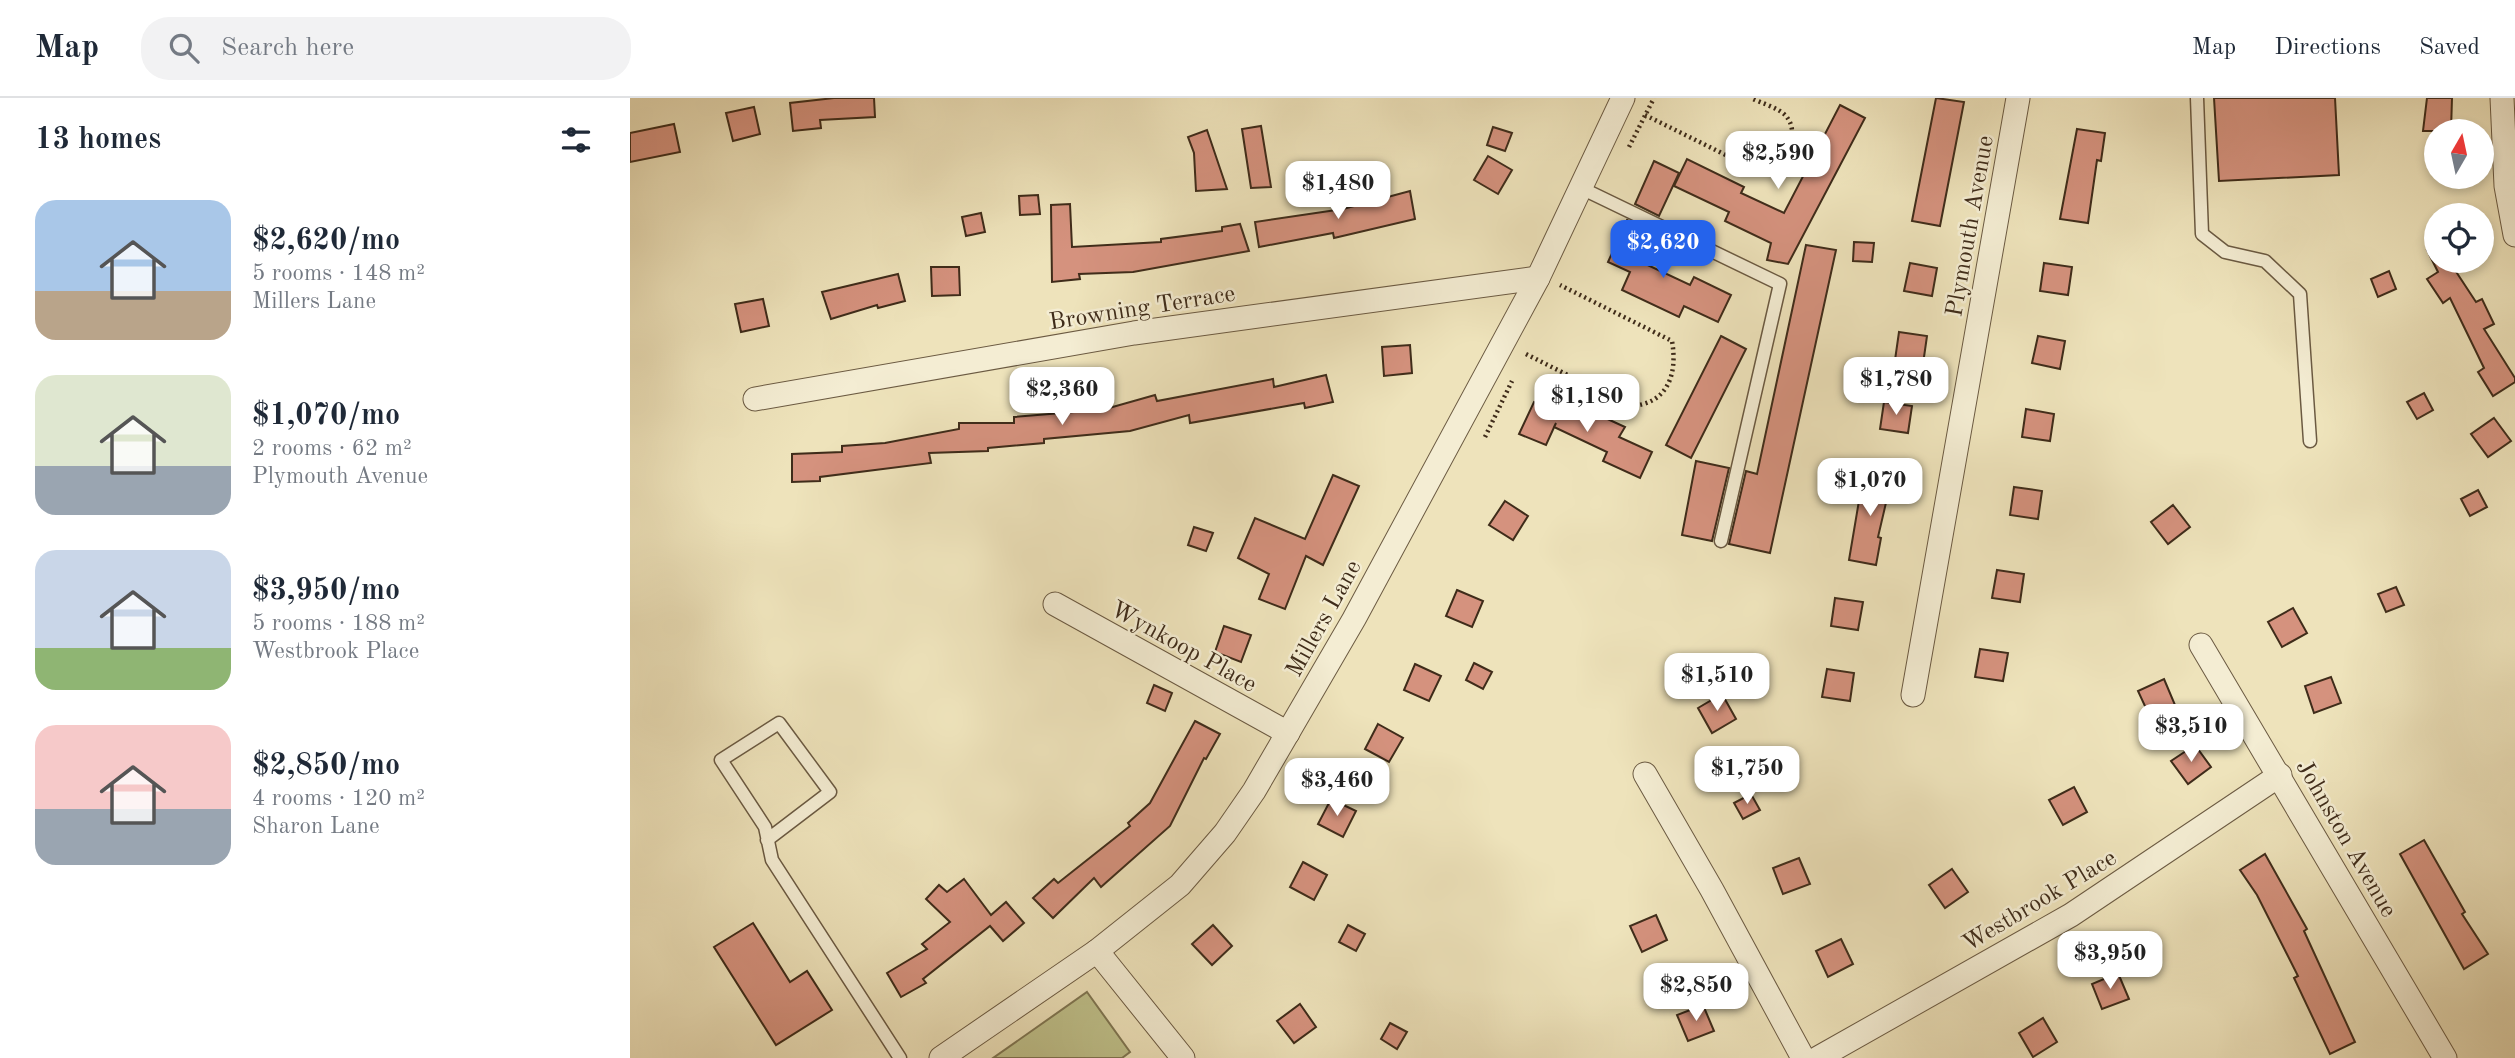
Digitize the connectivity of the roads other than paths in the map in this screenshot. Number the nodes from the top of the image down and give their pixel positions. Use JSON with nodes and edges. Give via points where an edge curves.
{"nodes":[{"id":1,"x":1623,"y":98,"type":"edge"},
{"id":2,"x":2018,"y":98,"type":"edge"},
{"id":3,"x":2197,"y":98,"type":"edge"},
{"id":4,"x":2502,"y":98,"type":"edge"},
{"id":5,"x":1581,"y":188,"type":"junction"},
{"id":6,"x":2515,"y":235,"type":"edge"},
{"id":7,"x":1538,"y":278,"type":"junction"},
{"id":8,"x":755,"y":399,"type":"dead end"},
{"id":9,"x":2310,"y":441,"type":"dead end"},
{"id":10,"x":1721,"y":541,"type":"dead end"},
{"id":11,"x":1055,"y":604,"type":"dead end"},
{"id":12,"x":2201,"y":645,"type":"dead end"},
{"id":13,"x":1913,"y":695,"type":"dead end"},
{"id":14,"x":1288,"y":733,"type":"junction"},
{"id":15,"x":1645,"y":774,"type":"dead end"},
{"id":16,"x":2280,"y":775,"type":"junction"},
{"id":17,"x":767,"y":840,"type":"junction"},
{"id":18,"x":1097,"y":951,"type":"junction"},
{"id":19,"x":900,"y":1058,"type":"edge"},
{"id":20,"x":941,"y":1058,"type":"edge"},
{"id":21,"x":1183,"y":1058,"type":"edge"},
{"id":22,"x":1803,"y":1058,"type":"edge"},
{"id":23,"x":1818,"y":1058,"type":"edge"},
{"id":24,"x":2445,"y":1058,"type":"edge"}],
"edges":[{"from":1,"to":5,"type":"street","name":"Millers Lane"},
{"from":2,"to":13,"type":"street","name":"Plymouth Avenue"},
{"from":3,"to":9,"type":"lane","via":[[2202,234],[2225,252],[2265,261],[2300,294]]},
{"from":4,"to":6,"type":"street","via":[[2506,186]]},
{"from":5,"to":7,"type":"street","name":"Millers Lane"},
{"from":5,"to":10,"type":"lane","via":[[1780,284]]},
{"from":7,"to":8,"type":"street","name":"Browning Terrace","via":[[1134,333]]},
{"from":7,"to":14,"type":"street","name":"Millers Lane"},
{"from":11,"to":14,"type":"street","name":"Wynkoop Place"},
{"from":12,"to":16,"type":"street","name":"Johnston Avenue"},
{"from":14,"to":18,"type":"street","name":"Millers Lane","via":[[1254,791],[1181,885]]},
{"from":15,"to":22,"type":"street"},
{"from":16,"to":23,"type":"street","name":"Westbrook Place","via":[[2071,915]]},
{"from":16,"to":24,"type":"street","name":"Johnston Avenue"},
{"from":17,"to":17,"type":"lane","via":[[765,827],[721,760],[779,723],[830,792]]},
{"from":17,"to":19,"type":"lane","via":[[772,860]]},
{"from":18,"to":20,"type":"street","name":"Millers Lane"},
{"from":18,"to":21,"type":"street"}]}
